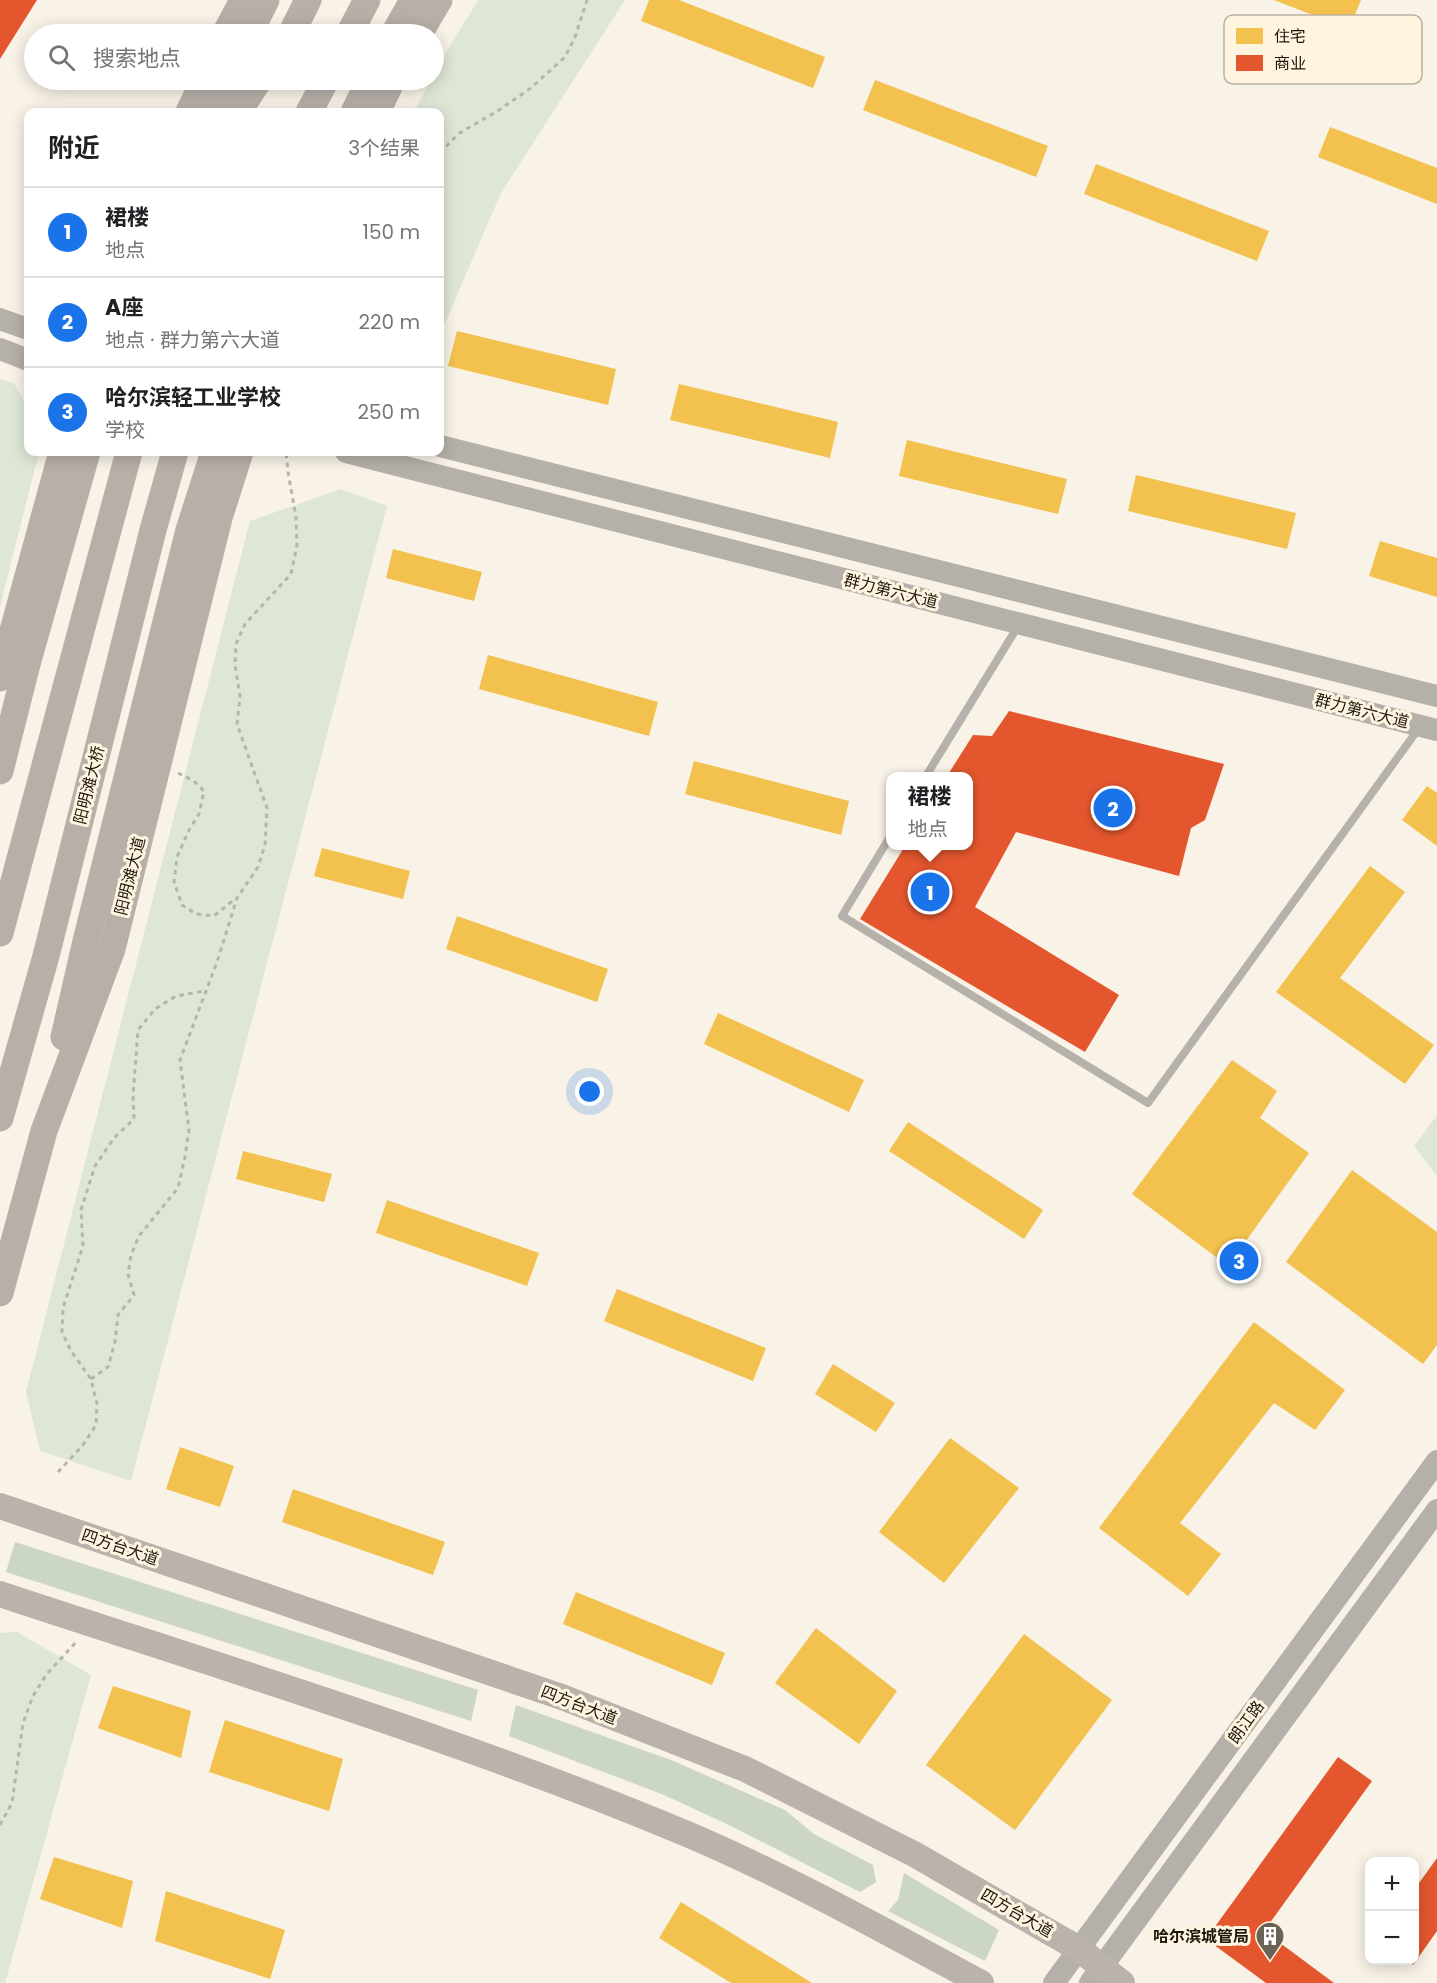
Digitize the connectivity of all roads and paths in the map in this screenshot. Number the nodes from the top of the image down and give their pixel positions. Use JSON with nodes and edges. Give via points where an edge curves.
{"nodes":[{"id":1,"x":243,"y":0,"type":"edge"},
{"id":2,"x":266,"y":0,"type":"edge"},
{"id":3,"x":367,"y":0,"type":"edge"},
{"id":4,"x":413,"y":0,"type":"edge"},
{"id":5,"x":439,"y":0,"type":"edge"},
{"id":6,"x":587,"y":0,"type":"edge"},
{"id":7,"x":230,"y":24,"type":"edge"},
{"id":8,"x":254,"y":24,"type":"edge"},
{"id":9,"x":354,"y":24,"type":"edge"},
{"id":10,"x":400,"y":24,"type":"edge"},
{"id":11,"x":425,"y":24,"type":"edge"},
{"id":12,"x":199,"y":90,"type":"edge"},
{"id":13,"x":223,"y":90,"type":"edge"},
{"id":14,"x":252,"y":90,"type":"edge"},
{"id":15,"x":266,"y":90,"type":"edge"},
{"id":16,"x":321,"y":90,"type":"edge"},
{"id":17,"x":329,"y":90,"type":"edge"},
{"id":18,"x":365,"y":90,"type":"edge"},
{"id":19,"x":387,"y":90,"type":"edge"},
{"id":20,"x":191,"y":108,"type":"edge"},
{"id":21,"x":215,"y":108,"type":"edge"},
{"id":22,"x":241,"y":108,"type":"edge"},
{"id":23,"x":258,"y":108,"type":"edge"},
{"id":24,"x":311,"y":108,"type":"edge"},
{"id":25,"x":324,"y":108,"type":"edge"},
{"id":26,"x":356,"y":108,"type":"edge"},
{"id":27,"x":379,"y":108,"type":"edge"},
{"id":28,"x":444,"y":149,"type":"edge"},
{"id":29,"x":0,"y":319,"type":"edge"},
{"id":30,"x":24,"y":327,"type":"edge"},
{"id":31,"x":0,"y":349,"type":"edge"},
{"id":32,"x":24,"y":358,"type":"edge"},
{"id":33,"x":444,"y":447,"type":"edge"},
{"id":34,"x":61,"y":456,"type":"edge"},
{"id":35,"x":86,"y":456,"type":"edge"},
{"id":36,"x":128,"y":456,"type":"edge"},
{"id":37,"x":175,"y":456,"type":"edge"},
{"id":38,"x":213,"y":456,"type":"edge"},
{"id":39,"x":239,"y":456,"type":"edge"},
{"id":40,"x":286,"y":456,"type":"edge"},
{"id":41,"x":362,"y":456,"type":"edge"},
{"id":42,"x":1020,"y":623,"type":"junction"},
{"id":43,"x":0,"y":678,"type":"edge"},
{"id":44,"x":1437,"y":696,"type":"edge"},
{"id":45,"x":1429,"y":728,"type":"edge"},
{"id":46,"x":158,"y":764,"type":"junction"},
{"id":47,"x":0,"y":771,"type":"edge"},
{"id":48,"x":929,"y":772,"type":"edge"},
{"id":49,"x":886,"y":843,"type":"edge"},
{"id":50,"x":237,"y":898,"type":"junction"},
{"id":51,"x":0,"y":933,"type":"edge"},
{"id":52,"x":205,"y":991,"type":"junction"},
{"id":53,"x":0,"y":1118,"type":"edge"},
{"id":54,"x":44,"y":1131,"type":"junction"},
{"id":55,"x":0,"y":1293,"type":"edge"},
{"id":56,"x":91,"y":1379,"type":"junction"},
{"id":57,"x":1437,"y":1461,"type":"edge"},
{"id":58,"x":58,"y":1472,"type":"dead end"},
{"id":59,"x":0,"y":1506,"type":"edge"},
{"id":60,"x":1437,"y":1510,"type":"edge"},
{"id":61,"x":0,"y":1594,"type":"edge"},
{"id":62,"x":93,"y":1625,"type":"junction"},
{"id":63,"x":0,"y":1825,"type":"edge"},
{"id":64,"x":1079,"y":1949,"type":"junction"},
{"id":65,"x":1096,"y":1974,"type":"edge"},
{"id":66,"x":981,"y":1983,"type":"edge"},
{"id":67,"x":1054,"y":1983,"type":"edge"},
{"id":68,"x":1122,"y":1983,"type":"edge"}],
"edges":[{"from":1,"to":7,"type":"highway"},
{"from":2,"to":8,"type":"highway"},
{"from":3,"to":9,"type":"highway"},
{"from":4,"to":10,"type":"highway"},
{"from":5,"to":11,"type":"highway"},
{"from":6,"to":28,"type":"path","via":[[565,57],[531,88],[458,135]]},
{"from":12,"to":20,"type":"highway"},
{"from":13,"to":21,"type":"highway"},
{"from":14,"to":22,"type":"highway"},
{"from":15,"to":23,"type":"highway"},
{"from":16,"to":24,"type":"highway"},
{"from":17,"to":25,"type":"highway"},
{"from":18,"to":26,"type":"highway"},
{"from":19,"to":27,"type":"highway"},
{"from":29,"to":30,"type":"main road"},
{"from":31,"to":32,"type":"main road"},
{"from":33,"to":44,"type":"main road","name":"群力第六大道"},
{"from":34,"to":43,"type":"highway"},
{"from":35,"to":47,"type":"highway"},
{"from":36,"to":51,"type":"highway"},
{"from":37,"to":53,"type":"highway","name":"阳明滩大桥","via":[[46,956]]},
{"from":38,"to":54,"type":"highway","via":[[189,530],[86,941]]},
{"from":39,"to":46,"type":"highway","name":"阳明滩大道","via":[[219,518]]},
{"from":40,"to":50,"type":"path","via":[[296,517],[297,545],[291,574],[245,624],[236,644],[240,696],[237,724],[267,808],[265,845],[258,867]]},
{"from":41,"to":42,"type":"main road","name":"群力第六大道"},
{"from":42,"to":45,"type":"main road","name":"群力第六大道"},
{"from":42,"to":48,"type":"lane"},
{"from":45,"to":49,"type":"lane","via":[[1148,1103],[842,916]]},
{"from":46,"to":50,"type":"path","via":[[194,781],[204,791],[199,814],[177,857],[174,882],[182,905],[196,914],[213,916]]},
{"from":46,"to":54,"type":"highway","name":"阳明滩大道","via":[[112,949]]},
{"from":50,"to":52,"type":"path"},
{"from":52,"to":56,"type":"path","via":[[180,1060],[189,1130],[178,1188],[139,1236],[128,1275],[134,1295],[118,1315],[108,1367]]},
{"from":52,"to":56,"type":"path","via":[[176,996],[155,1009],[138,1030],[134,1119],[114,1138],[95,1166],[81,1210],[83,1246],[63,1308],[62,1332]]},
{"from":54,"to":55,"type":"highway","name":"阳明滩大道"},
{"from":56,"to":58,"type":"path","via":[[97,1404],[96,1425]]},
{"from":57,"to":64,"type":"main road","name":"朗江路"},
{"from":59,"to":64,"type":"main road","name":"四方台大道","via":[[551,1694],[746,1769],[914,1854]]},
{"from":60,"to":65,"type":"main road","name":"朗江路"},
{"from":61,"to":62,"type":"main road"},
{"from":62,"to":63,"type":"path","via":[[46,1675],[33,1696],[23,1723],[12,1803]]},
{"from":62,"to":66,"type":"main road","via":[[405,1727],[667,1826],[792,1882]]},
{"from":64,"to":65,"type":"main road","name":"四方台大道"},
{"from":64,"to":67,"type":"main road","name":"朗江路"},
{"from":65,"to":68,"type":"main road","name":"四方台大道"}]}
